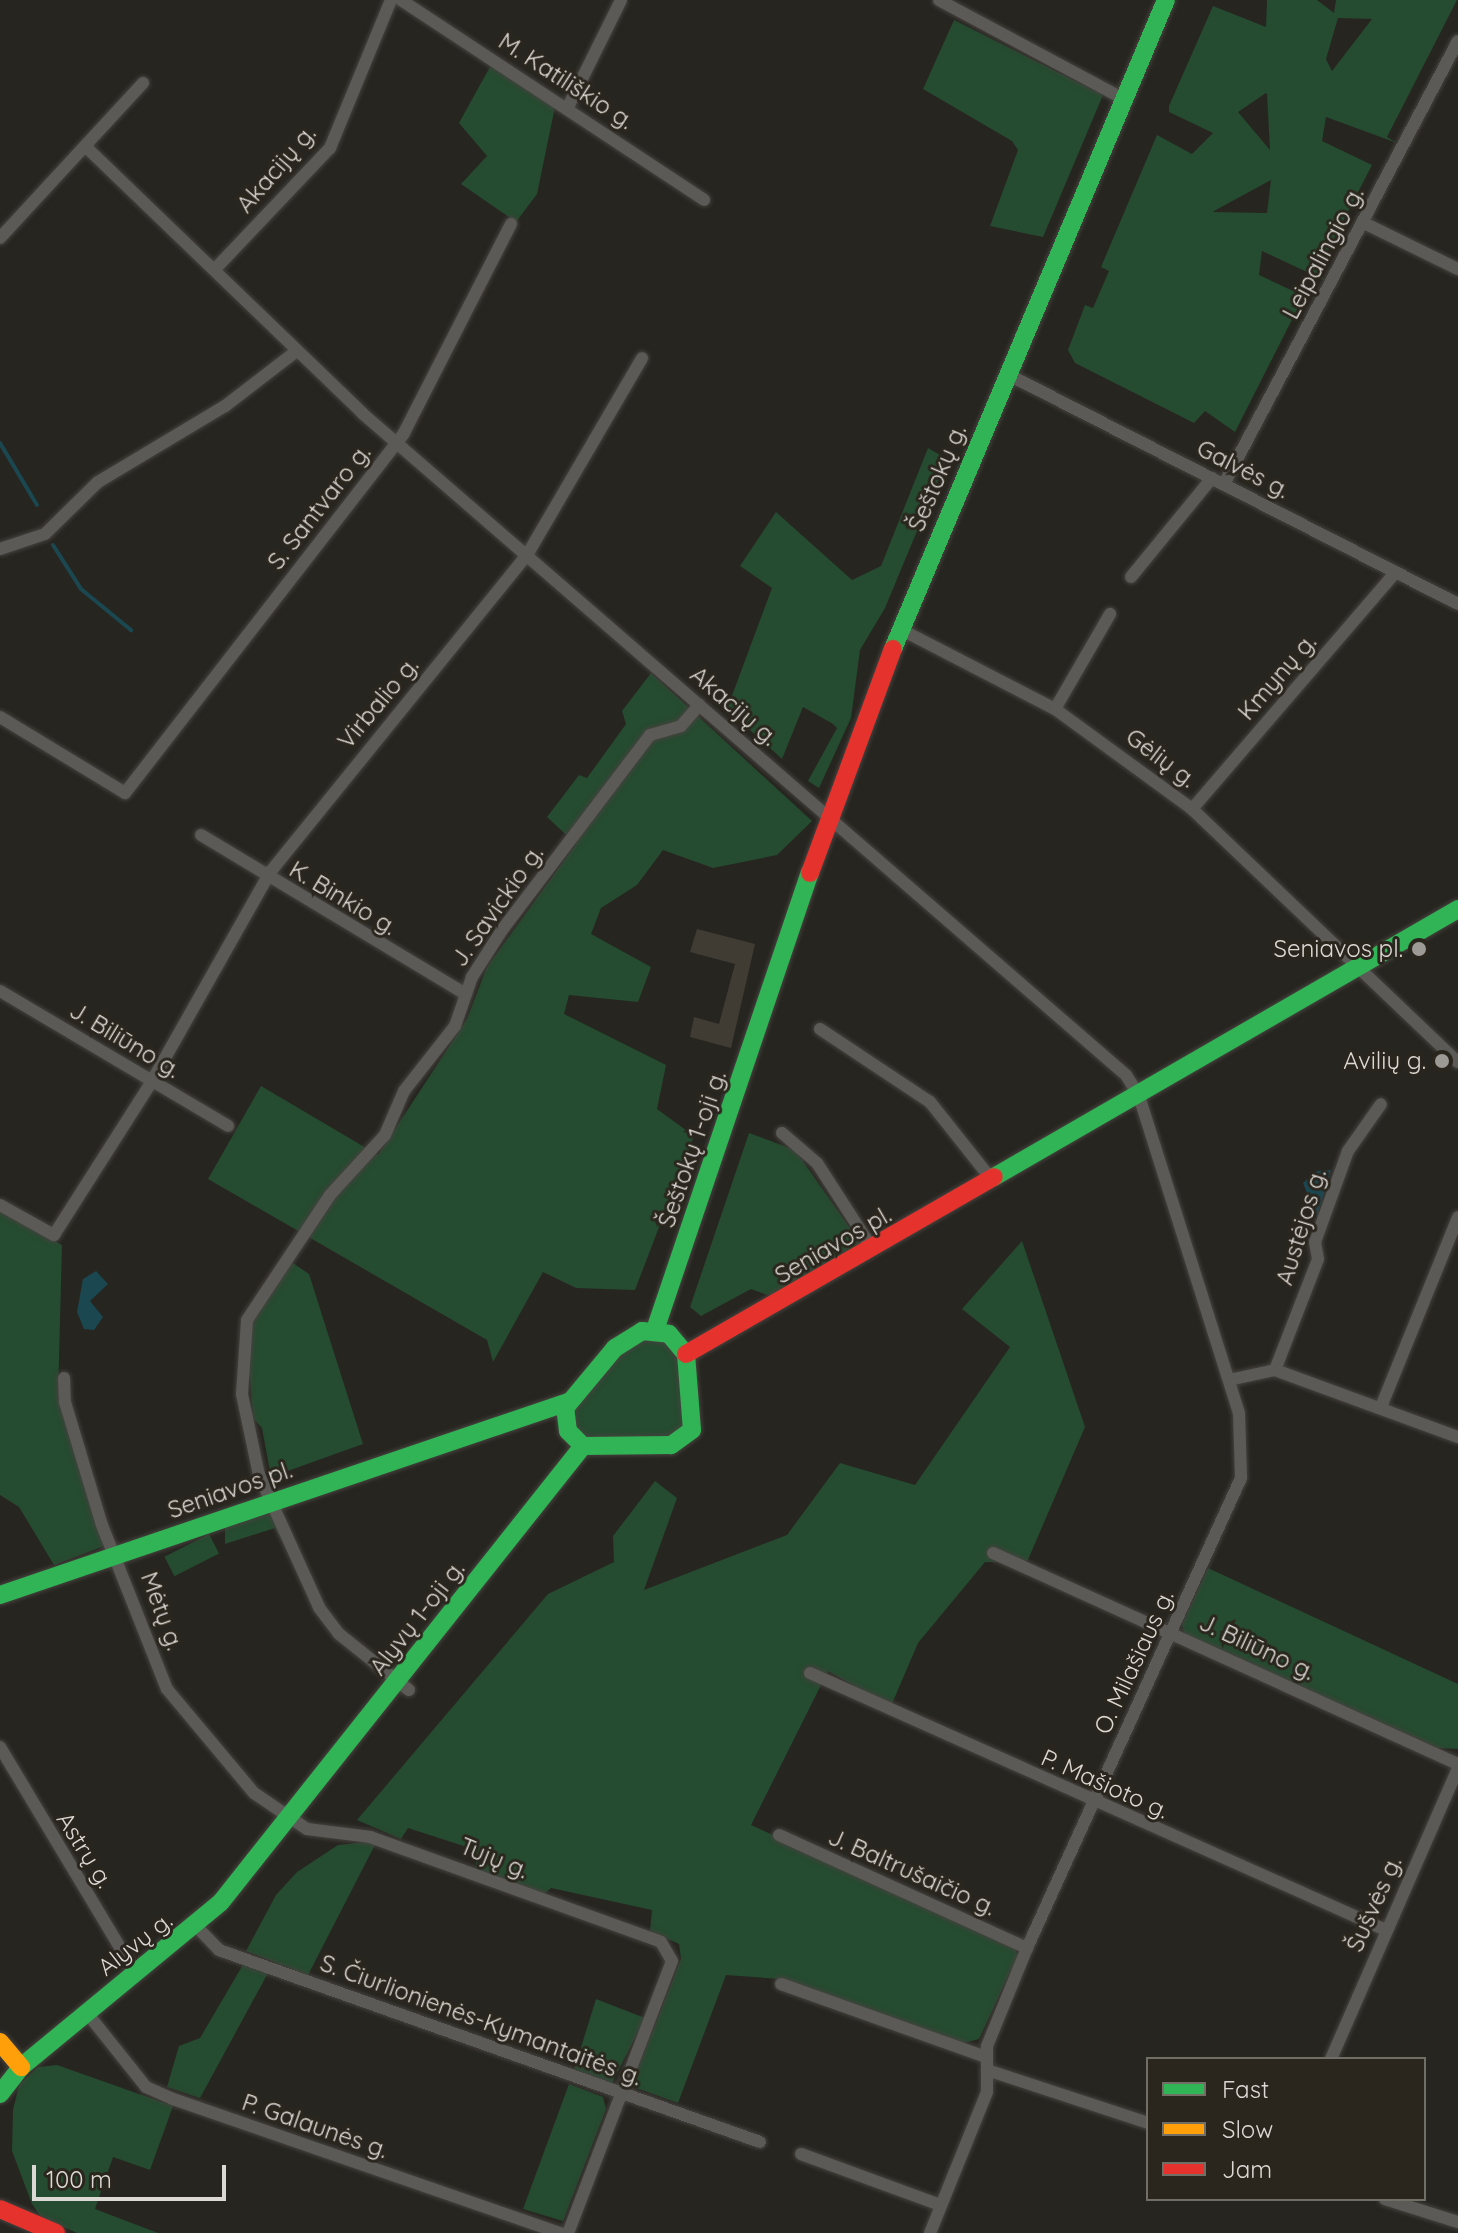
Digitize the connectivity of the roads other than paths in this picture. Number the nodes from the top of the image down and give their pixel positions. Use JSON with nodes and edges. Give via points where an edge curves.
{"nodes":[{"id":1,"x":391,"y":0,"type":"edge"},
{"id":2,"x":401,"y":0,"type":"edge"},
{"id":3,"x":621,"y":0,"type":"edge"},
{"id":4,"x":939,"y":0,"type":"edge"},
{"id":5,"x":1166,"y":0,"type":"edge"},
{"id":6,"x":1458,"y":41,"type":"edge"},
{"id":7,"x":143,"y":83,"type":"dead end"},
{"id":8,"x":1124,"y":99,"type":"junction"},
{"id":9,"x":568,"y":107,"type":"junction"},
{"id":10,"x":85,"y":146,"type":"junction"},
{"id":11,"x":704,"y":200,"type":"dead end"},
{"id":12,"x":1364,"y":223,"type":"junction"},
{"id":13,"x":511,"y":224,"type":"dead end"},
{"id":14,"x":0,"y":238,"type":"edge"},
{"id":15,"x":216,"y":268,"type":"junction"},
{"id":16,"x":1458,"y":269,"type":"edge"},
{"id":17,"x":295,"y":352,"type":"junction"},
{"id":18,"x":642,"y":358,"type":"dead end"},
{"id":19,"x":1007,"y":374,"type":"junction"},
{"id":20,"x":396,"y":443,"type":"junction"},
{"id":21,"x":1212,"y":478,"type":"junction"},
{"id":22,"x":1224,"y":484,"type":"junction"},
{"id":23,"x":0,"y":549,"type":"edge"},
{"id":24,"x":527,"y":555,"type":"junction"},
{"id":25,"x":1395,"y":573,"type":"junction"},
{"id":26,"x":1131,"y":577,"type":"dead end"},
{"id":27,"x":1458,"y":604,"type":"edge"},
{"id":28,"x":1110,"y":614,"type":"dead end"},
{"id":29,"x":900,"y":629,"type":"junction"},
{"id":30,"x":699,"y":705,"type":"junction"},
{"id":31,"x":1055,"y":709,"type":"junction"},
{"id":32,"x":0,"y":717,"type":"edge"},
{"id":33,"x":1192,"y":809,"type":"junction"},
{"id":34,"x":829,"y":819,"type":"junction"},
{"id":35,"x":201,"y":835,"type":"dead end"},
{"id":36,"x":267,"y":878,"type":"junction"},
{"id":37,"x":1458,"y":909,"type":"edge"},
{"id":38,"x":1363,"y":967,"type":"junction"},
{"id":39,"x":775,"y":984,"type":"joint"},
{"id":40,"x":0,"y":991,"type":"edge"},
{"id":41,"x":466,"y":994,"type":"junction"},
{"id":42,"x":820,"y":1029,"type":"dead end"},
{"id":43,"x":1458,"y":1062,"type":"edge"},
{"id":44,"x":152,"y":1081,"type":"junction"},
{"id":45,"x":1139,"y":1096,"type":"junction"},
{"id":46,"x":1381,"y":1104,"type":"dead end"},
{"id":47,"x":228,"y":1126,"type":"dead end"},
{"id":48,"x":782,"y":1133,"type":"dead end"},
{"id":49,"x":992,"y":1180,"type":"junction"},
{"id":50,"x":0,"y":1205,"type":"edge"},
{"id":51,"x":1458,"y":1217,"type":"edge"},
{"id":52,"x":873,"y":1250,"type":"junction"},
{"id":53,"x":655,"y":1330,"type":"junction"},
{"id":54,"x":686,"y":1354,"type":"junction"},
{"id":55,"x":1275,"y":1370,"type":"junction"},
{"id":56,"x":64,"y":1378,"type":"dead end"},
{"id":57,"x":1229,"y":1380,"type":"junction"},
{"id":58,"x":568,"y":1402,"type":"junction"},
{"id":59,"x":1381,"y":1407,"type":"junction"},
{"id":60,"x":1458,"y":1437,"type":"edge"},
{"id":61,"x":583,"y":1446,"type":"junction"},
{"id":62,"x":273,"y":1500,"type":"junction"},
{"id":63,"x":993,"y":1553,"type":"dead end"},
{"id":64,"x":118,"y":1555,"type":"junction"},
{"id":65,"x":0,"y":1595,"type":"edge"},
{"id":66,"x":1172,"y":1632,"type":"junction"},
{"id":67,"x":810,"y":1673,"type":"dead end"},
{"id":68,"x":404,"y":1685,"type":"junction"},
{"id":69,"x":0,"y":1747,"type":"edge"},
{"id":70,"x":1458,"y":1766,"type":"edge"},
{"id":71,"x":1093,"y":1804,"type":"junction"},
{"id":72,"x":289,"y":1820,"type":"junction"},
{"id":73,"x":779,"y":1835,"type":"dead end"},
{"id":74,"x":196,"y":1926,"type":"junction"},
{"id":75,"x":1386,"y":1930,"type":"junction"},
{"id":76,"x":1027,"y":1948,"type":"junction"},
{"id":77,"x":136,"y":1974,"type":"junction"},
{"id":78,"x":781,"y":1984,"type":"dead end"},
{"id":79,"x":87,"y":2013,"type":"junction"},
{"id":80,"x":0,"y":2042,"type":"edge"},
{"id":81,"x":1332,"y":2057,"type":"edge"},
{"id":82,"x":987,"y":2064,"type":"junction"},
{"id":83,"x":21,"y":2067,"type":"junction"},
{"id":84,"x":0,"y":2094,"type":"edge"},
{"id":85,"x":617,"y":2095,"type":"junction"},
{"id":86,"x":1146,"y":2122,"type":"edge"},
{"id":87,"x":760,"y":2142,"type":"dead end"},
{"id":88,"x":801,"y":2154,"type":"dead end"},
{"id":89,"x":1391,"y":2201,"type":"edge"},
{"id":90,"x":940,"y":2205,"type":"junction"},
{"id":91,"x":0,"y":2209,"type":"edge"},
{"id":92,"x":1458,"y":2222,"type":"edge"},
{"id":93,"x":45,"y":2231,"type":"edge"},
{"id":94,"x":561,"y":2233,"type":"edge"},
{"id":95,"x":568,"y":2233,"type":"edge"},
{"id":96,"x":930,"y":2233,"type":"edge"}],
"edges":[{"from":1,"to":15,"type":"street","name":"Akacijų g.","via":[[330,148]]},
{"from":2,"to":9,"type":"street","name":"M. Katiliškio g."},
{"from":3,"to":9,"type":"street"},
{"from":4,"to":8,"type":"street"},
{"from":5,"to":8,"type":"main road","name":"Šeštokų g."},
{"from":6,"to":12,"type":"street","name":"Leipalingio g."},
{"from":7,"to":10,"type":"street"},
{"from":8,"to":19,"type":"main road","name":"Šeštokų g."},
{"from":9,"to":11,"type":"street","name":"M. Katiliškio g."},
{"from":10,"to":14,"type":"street"},
{"from":10,"to":15,"type":"street","name":"Akacijų g."},
{"from":12,"to":16,"type":"street"},
{"from":12,"to":22,"type":"street","name":"Leipalingio g."},
{"from":13,"to":20,"type":"street","name":"S. Santvaro g."},
{"from":15,"to":17,"type":"street","name":"Akacijų g."},
{"from":17,"to":20,"type":"street","name":"Akacijų g."},
{"from":17,"to":23,"type":"street","via":[[225,406],[98,482],[45,534]]},
{"from":18,"to":24,"type":"street","name":"Virbalio g."},
{"from":19,"to":21,"type":"street","name":"Galvės g."},
{"from":19,"to":29,"type":"main road","name":"Šeštokų g."},
{"from":20,"to":24,"type":"street","name":"Akacijų g."},
{"from":20,"to":32,"type":"street","name":"S. Santvaro g.","via":[[125,793]]},
{"from":21,"to":22,"type":"street","name":"Galvės g."},
{"from":21,"to":26,"type":"street"},
{"from":22,"to":25,"type":"street","name":"Galvės g."},
{"from":24,"to":30,"type":"street","name":"Akacijų g."},
{"from":24,"to":36,"type":"street","name":"Virbalio g."},
{"from":25,"to":27,"type":"street","name":"Galvės g."},
{"from":25,"to":33,"type":"street","name":"Kmynų g."},
{"from":28,"to":31,"type":"street"},
{"from":29,"to":31,"type":"street","name":"Gėlių g."},
{"from":29,"to":34,"type":"main road","name":"Šeštokų g."},
{"from":30,"to":34,"type":"street","name":"Akacijų g."},
{"from":30,"to":41,"type":"street","name":"J. Savickio g.","via":[[681,726],[650,735],[502,930]]},
{"from":31,"to":33,"type":"street","name":"Gėlių g."},
{"from":33,"to":38,"type":"street","name":"Gėlių g."},
{"from":34,"to":39,"type":"main road","name":"Šeštokų g."},
{"from":34,"to":45,"type":"street","name":"Akacijų g.","via":[[1126,1075]]},
{"from":35,"to":36,"type":"street","name":"K. Binkio g."},
{"from":36,"to":41,"type":"street","name":"K. Binkio g."},
{"from":36,"to":44,"type":"street","name":"Virbalio g."},
{"from":37,"to":38,"type":"main road","name":"Seniavos pl."},
{"from":38,"to":43,"type":"street","name":"Gėlių g."},
{"from":38,"to":45,"type":"main road","name":"Seniavos pl."},
{"from":39,"to":53,"type":"main road","name":"Šeštokų 1-oji g."},
{"from":40,"to":44,"type":"street","name":"J. Biliūno g."},
{"from":41,"to":62,"type":"street","name":"J. Savickio g.","via":[[455,1026],[404,1091],[385,1135],[330,1195],[253,1308],[242,1339],[246,1420],[259,1475]]},
{"from":42,"to":49,"type":"street","via":[[930,1102]]},
{"from":44,"to":47,"type":"street","name":"J. Biliūno g."},
{"from":44,"to":50,"type":"street","via":[[54,1235]]},
{"from":45,"to":49,"type":"main road","name":"Seniavos pl."},
{"from":45,"to":57,"type":"street","name":"O. Milašiaus g."},
{"from":46,"to":55,"type":"street","name":"Austėjos g.","via":[[1348,1151],[1315,1242],[1318,1259]]},
{"from":48,"to":52,"type":"street","via":[[817,1163]]},
{"from":49,"to":52,"type":"main road","name":"Seniavos pl."},
{"from":51,"to":59,"type":"street"},
{"from":52,"to":54,"type":"main road","name":"Seniavos pl."},
{"from":53,"to":54,"type":"main road","via":[[669,1334]]},
{"from":53,"to":58,"type":"main road","name":"Seniavos pl.","via":[[624,1340]]},
{"from":54,"to":61,"type":"main road","via":[[695,1417],[685,1438],[662,1446]]},
{"from":55,"to":57,"type":"street"},
{"from":55,"to":59,"type":"street"},
{"from":56,"to":64,"type":"street","name":"Mėtų g.","via":[[65,1402],[102,1525]]},
{"from":57,"to":66,"type":"street","name":"O. Milašiaus g.","via":[[1245,1455],[1241,1478]]},
{"from":58,"to":61,"type":"main road","via":[[565,1424]]},
{"from":58,"to":62,"type":"main road","name":"Seniavos pl."},
{"from":59,"to":60,"type":"street"},
{"from":61,"to":68,"type":"main road","name":"Alyvų 1-oji g."},
{"from":62,"to":64,"type":"main road","name":"Seniavos pl."},
{"from":62,"to":68,"type":"street","name":"J. Savickio g.","via":[[319,1607],[339,1634]]},
{"from":63,"to":66,"type":"street","name":"J. Biliūno g."},
{"from":64,"to":65,"type":"main road","name":"Seniavos pl."},
{"from":64,"to":72,"type":"street","name":"Mėtų g.","via":[[167,1689],[218,1757]]},
{"from":66,"to":70,"type":"street","name":"J. Biliūno g."},
{"from":66,"to":71,"type":"street","name":"O. Milašiaus g."},
{"from":67,"to":71,"type":"street","name":"P. Mašioto g."},
{"from":68,"to":72,"type":"main road","name":"Alyvų 1-oji g."},
{"from":69,"to":77,"type":"street","name":"Astrų g."},
{"from":70,"to":75,"type":"street","name":"Šušvės g."},
{"from":71,"to":75,"type":"street","name":"P. Mašioto g."},
{"from":71,"to":76,"type":"street","name":"O. Milašiaus g."},
{"from":72,"to":74,"type":"main road","name":"Alyvų g."},
{"from":72,"to":85,"type":"street","name":"Tujų g.","via":[[438,1860],[661,1942],[672,1961]]},
{"from":73,"to":76,"type":"street","name":"J. Baltrušaičio g."},
{"from":74,"to":77,"type":"main road","name":"Alyvų g."},
{"from":74,"to":85,"type":"street","name":"S. Čiurlionienės-Kymantaitės g.","via":[[219,1950]]},
{"from":75,"to":81,"type":"street","name":"Šušvės g."},
{"from":76,"to":82,"type":"street","name":"O. Milašiaus g."},
{"from":77,"to":79,"type":"main road","name":"Alyvų g."},
{"from":78,"to":82,"type":"street"},
{"from":79,"to":83,"type":"main road","name":"Alyvų g."},
{"from":79,"to":94,"type":"street","name":"P. Galaunės g.","via":[[146,2087]]},
{"from":80,"to":83,"type":"main road"},
{"from":82,"to":86,"type":"street"},
{"from":82,"to":90,"type":"street","name":"O. Milašiaus g.","via":[[987,2092]]},
{"from":83,"to":84,"type":"main road","name":"Alyvų g."},
{"from":85,"to":87,"type":"street","name":"S. Čiurlionienės-Kymantaitės g."},
{"from":85,"to":95,"type":"street"},
{"from":88,"to":90,"type":"street"},
{"from":89,"to":92,"type":"street"},
{"from":90,"to":96,"type":"street","name":"O. Milašiaus g."},
{"from":91,"to":93,"type":"main road"}]}
